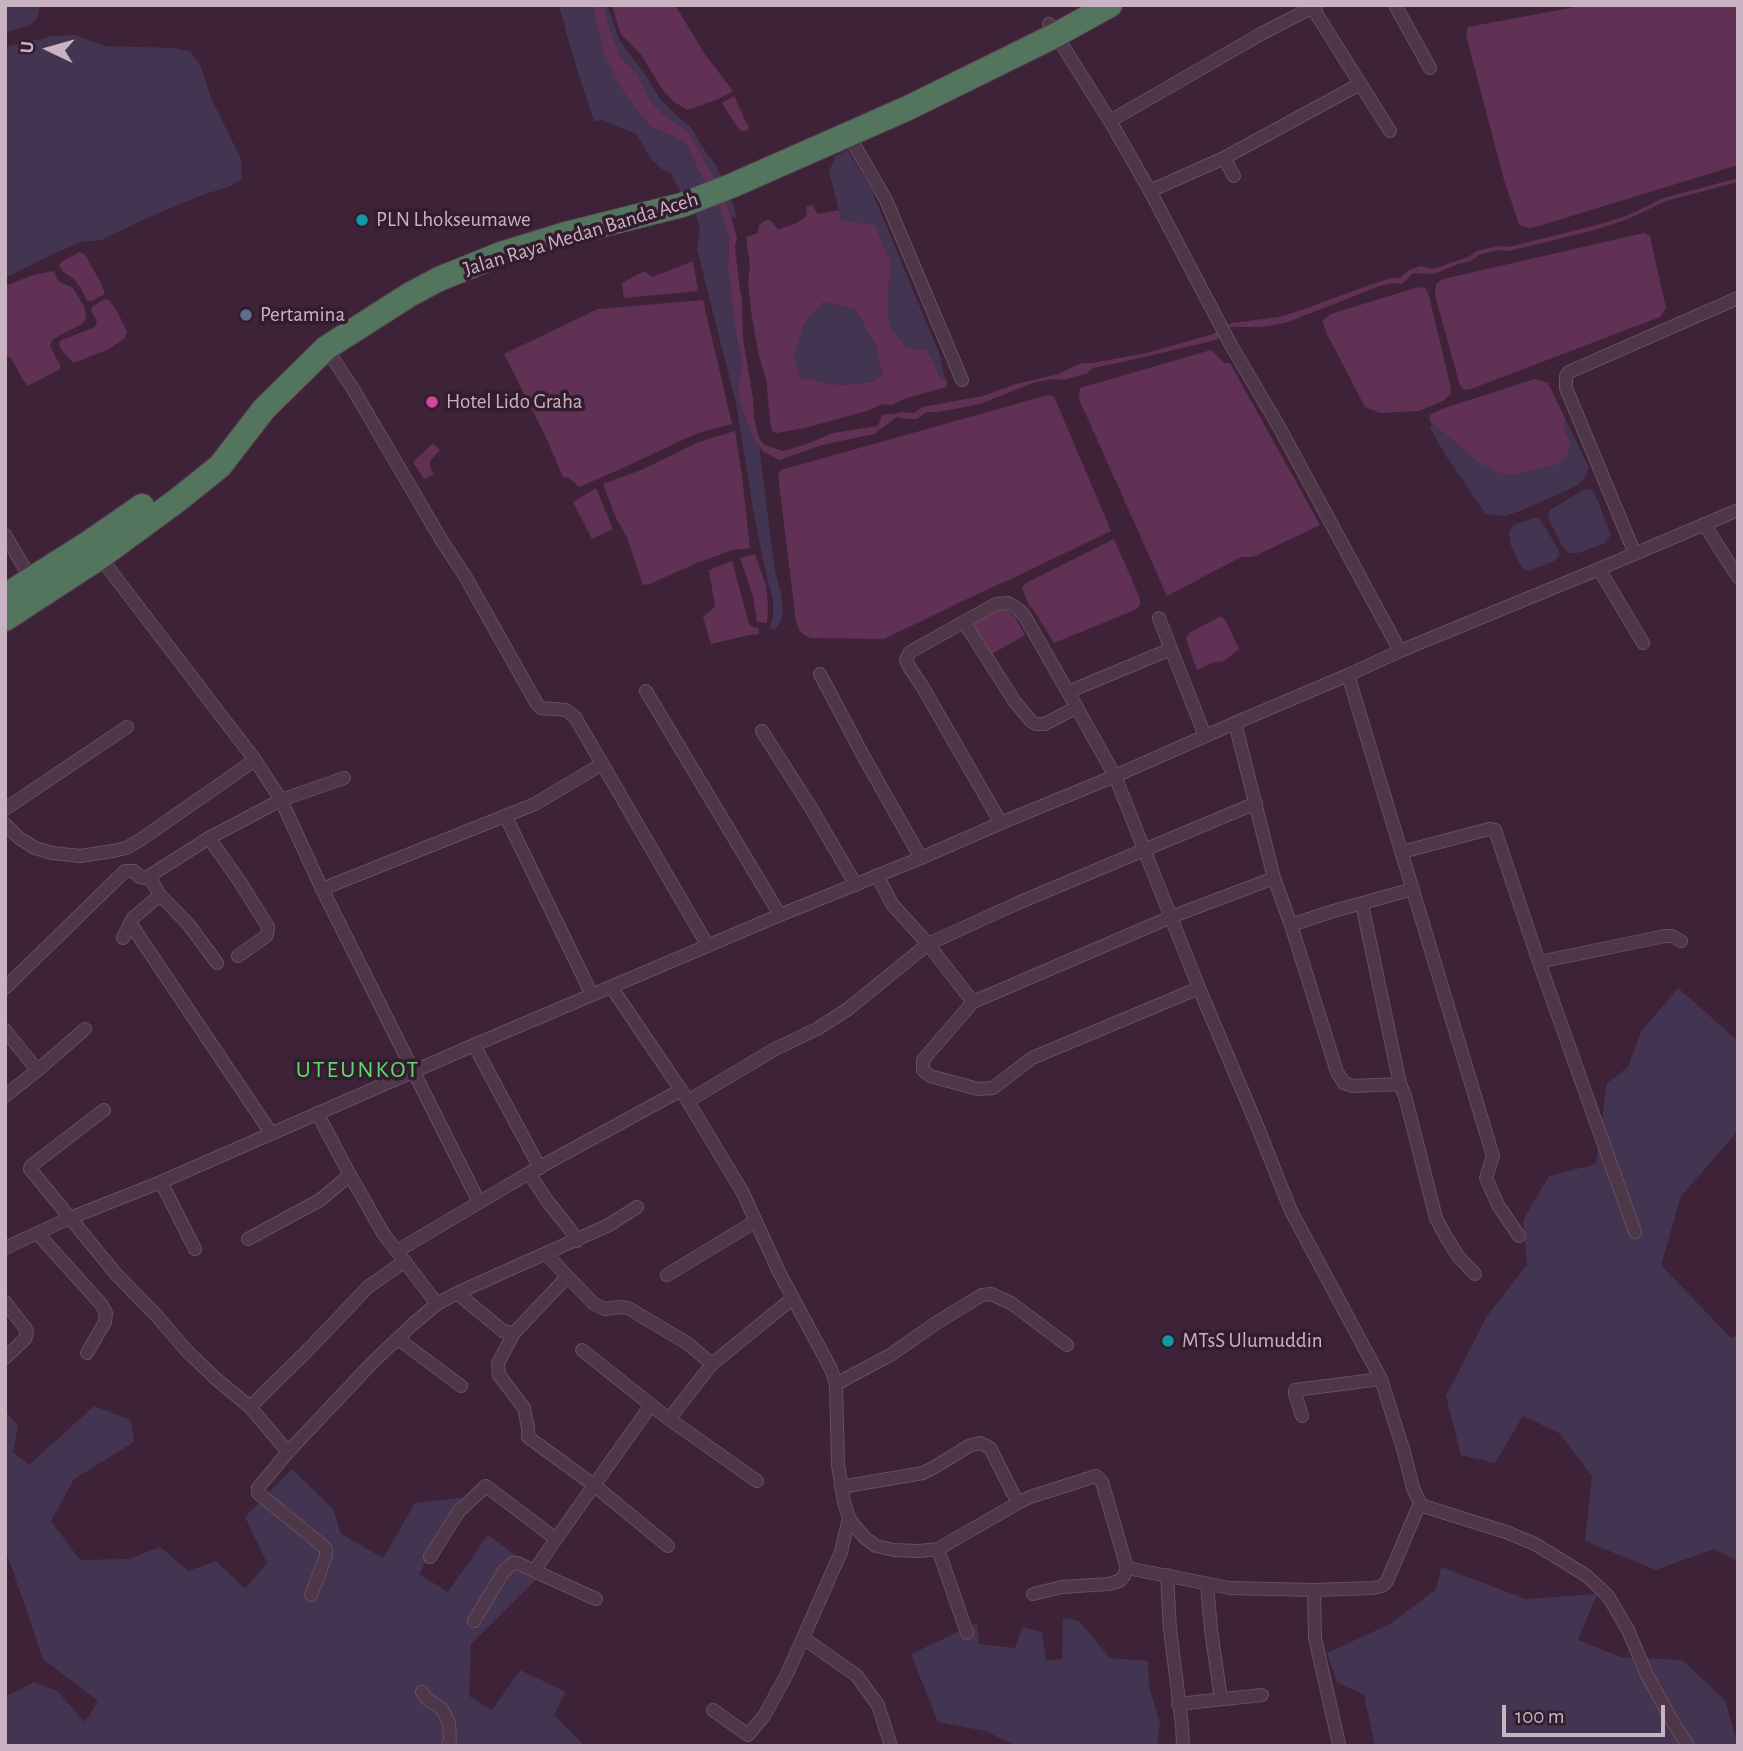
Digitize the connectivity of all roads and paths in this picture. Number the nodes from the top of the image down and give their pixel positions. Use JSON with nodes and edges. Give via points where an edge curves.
{"nodes":[{"id":1,"x":1083,"y":5,"type":"edge"},
{"id":2,"x":1110,"y":5,"type":"edge"},
{"id":3,"x":1395,"y":5,"type":"edge"},
{"id":4,"x":1315,"y":6,"type":"edge"},
{"id":5,"x":1052,"y":30,"type":"junction"},
{"id":6,"x":1430,"y":68,"type":"dead end"},
{"id":7,"x":1360,"y":84,"type":"junction"},
{"id":8,"x":1110,"y":121,"type":"junction"},
{"id":9,"x":1390,"y":131,"type":"dead end"},
{"id":10,"x":848,"y":134,"type":"junction"},
{"id":11,"x":1224,"y":158,"type":"junction"},
{"id":12,"x":1234,"y":176,"type":"dead end"},
{"id":13,"x":728,"y":178,"type":"junction"},
{"id":14,"x":1150,"y":191,"type":"junction"},
{"id":15,"x":564,"y":228,"type":"junction"},
{"id":16,"x":1738,"y":298,"type":"edge"},
{"id":17,"x":326,"y":348,"type":"junction"},
{"id":18,"x":962,"y":380,"type":"dead end"},
{"id":19,"x":1738,"y":510,"type":"edge"},
{"id":20,"x":1704,"y":524,"type":"junction"},
{"id":21,"x":5,"y":535,"type":"edge"},
{"id":22,"x":1635,"y":554,"type":"junction"},
{"id":23,"x":100,"y":557,"type":"junction"},
{"id":24,"x":1599,"y":569,"type":"junction"},
{"id":25,"x":1738,"y":577,"type":"edge"},
{"id":26,"x":31,"y":579,"type":"junction"},
{"id":27,"x":5,"y":596,"type":"edge"},
{"id":28,"x":1159,"y":618,"type":"dead end"},
{"id":29,"x":5,"y":619,"type":"edge"},
{"id":30,"x":964,"y":622,"type":"junction"},
{"id":31,"x":1643,"y":643,"type":"dead end"},
{"id":32,"x":1171,"y":649,"type":"junction"},
{"id":33,"x":1400,"y":651,"type":"junction"},
{"id":34,"x":820,"y":674,"type":"dead end"},
{"id":35,"x":1348,"y":676,"type":"junction"},
{"id":36,"x":646,"y":691,"type":"dead end"},
{"id":37,"x":1069,"y":691,"type":"junction"},
{"id":38,"x":1077,"y":707,"type":"junction"},
{"id":39,"x":1235,"y":723,"type":"junction"},
{"id":40,"x":127,"y":727,"type":"dead end"},
{"id":41,"x":762,"y":731,"type":"dead end"},
{"id":42,"x":1205,"y":736,"type":"junction"},
{"id":43,"x":255,"y":760,"type":"junction"},
{"id":44,"x":603,"y":764,"type":"junction"},
{"id":45,"x":1115,"y":776,"type":"junction"},
{"id":46,"x":344,"y":778,"type":"dead end"},
{"id":47,"x":281,"y":800,"type":"junction"},
{"id":48,"x":1256,"y":803,"type":"junction"},
{"id":49,"x":5,"y":809,"type":"edge"},
{"id":50,"x":506,"y":817,"type":"junction"},
{"id":51,"x":1001,"y":823,"type":"junction"},
{"id":52,"x":5,"y":824,"type":"edge"},
{"id":53,"x":209,"y":838,"type":"junction"},
{"id":54,"x":1145,"y":851,"type":"junction"},
{"id":55,"x":1402,"y":852,"type":"junction"},
{"id":56,"x":921,"y":858,"type":"junction"},
{"id":57,"x":877,"y":875,"type":"junction"},
{"id":58,"x":149,"y":876,"type":"junction"},
{"id":59,"x":1274,"y":878,"type":"junction"},
{"id":60,"x":856,"y":885,"type":"junction"},
{"id":61,"x":322,"y":889,"type":"junction"},
{"id":62,"x":1413,"y":889,"type":"junction"},
{"id":63,"x":160,"y":895,"type":"junction"},
{"id":64,"x":1362,"y":904,"type":"junction"},
{"id":65,"x":779,"y":915,"type":"junction"},
{"id":66,"x":1171,"y":917,"type":"junction"},
{"id":67,"x":130,"y":923,"type":"junction"},
{"id":68,"x":1291,"y":925,"type":"junction"},
{"id":69,"x":123,"y":938,"type":"dead end"},
{"id":70,"x":1681,"y":941,"type":"dead end"},
{"id":71,"x":928,"y":944,"type":"junction"},
{"id":72,"x":708,"y":946,"type":"junction"},
{"id":73,"x":238,"y":956,"type":"dead end"},
{"id":74,"x":1539,"y":962,"type":"junction"},
{"id":75,"x":217,"y":963,"type":"dead end"},
{"id":76,"x":5,"y":988,"type":"edge"},
{"id":77,"x":612,"y":988,"type":"junction"},
{"id":78,"x":1199,"y":988,"type":"junction"},
{"id":79,"x":592,"y":995,"type":"junction"},
{"id":80,"x":973,"y":1002,"type":"junction"},
{"id":81,"x":85,"y":1029,"type":"dead end"},
{"id":82,"x":5,"y":1030,"type":"edge"},
{"id":83,"x":474,"y":1045,"type":"junction"},
{"id":84,"x":39,"y":1069,"type":"junction"},
{"id":85,"x":415,"y":1072,"type":"junction"},
{"id":86,"x":1400,"y":1084,"type":"junction"},
{"id":87,"x":5,"y":1096,"type":"edge"},
{"id":88,"x":685,"y":1096,"type":"junction"},
{"id":89,"x":104,"y":1110,"type":"dead end"},
{"id":90,"x":317,"y":1114,"type":"junction"},
{"id":91,"x":271,"y":1133,"type":"junction"},
{"id":92,"x":535,"y":1170,"type":"junction"},
{"id":93,"x":350,"y":1175,"type":"junction"},
{"id":94,"x":161,"y":1182,"type":"junction"},
{"id":95,"x":479,"y":1202,"type":"junction"},
{"id":96,"x":637,"y":1207,"type":"dead end"},
{"id":97,"x":71,"y":1218,"type":"junction"},
{"id":98,"x":756,"y":1221,"type":"junction"},
{"id":99,"x":1635,"y":1232,"type":"dead end"},
{"id":100,"x":38,"y":1234,"type":"junction"},
{"id":101,"x":1519,"y":1236,"type":"dead end"},
{"id":102,"x":247,"y":1239,"type":"dead end"},
{"id":103,"x":577,"y":1241,"type":"junction"},
{"id":104,"x":5,"y":1248,"type":"edge"},
{"id":105,"x":195,"y":1249,"type":"dead end"},
{"id":106,"x":546,"y":1254,"type":"junction"},
{"id":107,"x":401,"y":1256,"type":"junction"},
{"id":108,"x":1475,"y":1274,"type":"dead end"},
{"id":109,"x":667,"y":1275,"type":"dead end"},
{"id":110,"x":567,"y":1277,"type":"junction"},
{"id":111,"x":457,"y":1293,"type":"junction"},
{"id":112,"x":793,"y":1298,"type":"junction"},
{"id":113,"x":5,"y":1302,"type":"edge"},
{"id":114,"x":437,"y":1304,"type":"junction"},
{"id":115,"x":514,"y":1334,"type":"junction"},
{"id":116,"x":398,"y":1339,"type":"junction"},
{"id":117,"x":1067,"y":1345,"type":"dead end"},
{"id":118,"x":582,"y":1350,"type":"dead end"},
{"id":119,"x":87,"y":1353,"type":"dead end"},
{"id":120,"x":5,"y":1357,"type":"edge"},
{"id":121,"x":712,"y":1364,"type":"junction"},
{"id":122,"x":1381,"y":1379,"type":"junction"},
{"id":123,"x":836,"y":1384,"type":"junction"},
{"id":124,"x":461,"y":1386,"type":"dead end"},
{"id":125,"x":650,"y":1405,"type":"junction"},
{"id":126,"x":250,"y":1407,"type":"junction"},
{"id":127,"x":1302,"y":1416,"type":"dead end"},
{"id":128,"x":669,"y":1419,"type":"junction"},
{"id":129,"x":288,"y":1452,"type":"junction"},
{"id":130,"x":757,"y":1481,"type":"dead end"},
{"id":131,"x":594,"y":1486,"type":"junction"},
{"id":132,"x":841,"y":1487,"type":"junction"},
{"id":133,"x":1018,"y":1503,"type":"junction"},
{"id":134,"x":1420,"y":1503,"type":"junction"},
{"id":135,"x":849,"y":1518,"type":"junction"},
{"id":136,"x":556,"y":1539,"type":"junction"},
{"id":137,"x":668,"y":1546,"type":"dead end"},
{"id":138,"x":938,"y":1549,"type":"junction"},
{"id":139,"x":430,"y":1558,"type":"dead end"},
{"id":140,"x":1127,"y":1568,"type":"junction"},
{"id":141,"x":534,"y":1571,"type":"junction"},
{"id":142,"x":1167,"y":1575,"type":"junction"},
{"id":143,"x":1207,"y":1585,"type":"junction"},
{"id":144,"x":1314,"y":1590,"type":"junction"},
{"id":145,"x":1033,"y":1594,"type":"dead end"},
{"id":146,"x":311,"y":1595,"type":"dead end"},
{"id":147,"x":596,"y":1599,"type":"dead end"},
{"id":148,"x":474,"y":1621,"type":"dead end"},
{"id":149,"x":967,"y":1633,"type":"dead end"},
{"id":150,"x":803,"y":1638,"type":"junction"},
{"id":151,"x":422,"y":1692,"type":"dead end"},
{"id":152,"x":1262,"y":1695,"type":"dead end"},
{"id":153,"x":1221,"y":1699,"type":"junction"},
{"id":154,"x":1178,"y":1704,"type":"junction"},
{"id":155,"x":713,"y":1710,"type":"dead end"},
{"id":156,"x":745,"y":1740,"type":"edge"},
{"id":157,"x":1339,"y":1744,"type":"dead end"},
{"id":158,"x":448,"y":1746,"type":"edge"},
{"id":159,"x":891,"y":1746,"type":"edge"},
{"id":160,"x":1183,"y":1746,"type":"edge"},
{"id":161,"x":1688,"y":1746,"type":"edge"}],
"edges":[{"from":1,"to":5,"type":"highway","name":"Jalan Raya Medan Banda Aceh"},
{"from":2,"to":5,"type":"highway","name":"Jalan Raya Medan Banda Aceh"},
{"from":3,"to":6,"type":"street"},
{"from":4,"to":7,"type":"street"},
{"from":4,"to":8,"type":"street"},
{"from":5,"to":8,"type":"street"},
{"from":5,"to":10,"type":"highway","name":"Jalan Raya Medan Banda Aceh","via":[[908,108]]},
{"from":5,"to":13,"type":"highway","name":"Jalan Raya Medan Banda Aceh"},
{"from":7,"to":9,"type":"street"},
{"from":7,"to":11,"type":"street"},
{"from":8,"to":14,"type":"street"},
{"from":10,"to":13,"type":"highway","name":"Jalan Raya Medan Banda Aceh"},
{"from":10,"to":18,"type":"street","via":[[886,200]]},
{"from":11,"to":12,"type":"street"},
{"from":11,"to":14,"type":"street"},
{"from":13,"to":15,"type":"highway","name":"Jalan Raya Medan Banda Aceh","via":[[679,197]]},
{"from":14,"to":33,"type":"street"},
{"from":15,"to":17,"type":"highway","name":"Jalan Raya Medan Banda Aceh","via":[[439,279]]},
{"from":15,"to":26,"type":"highway","name":"Jalan Raya Medan Banda Aceh","via":[[512,235],[447,260],[321,333],[194,466]]},
{"from":16,"to":22,"type":"street","via":[[1566,376],[1566,388]]},
{"from":17,"to":23,"type":"highway","name":"Jalan Raya Medan Banda Aceh","via":[[264,409],[220,466]]},
{"from":17,"to":44,"type":"street","via":[[537,704],[575,717]]},
{"from":19,"to":20,"type":"street"},
{"from":20,"to":22,"type":"street"},
{"from":20,"to":25,"type":"street"},
{"from":21,"to":26,"type":"street"},
{"from":22,"to":24,"type":"street"},
{"from":23,"to":29,"type":"highway","name":"Jalan Raya Medan Banda Aceh"},
{"from":23,"to":43,"type":"street"},
{"from":24,"to":31,"type":"street"},
{"from":24,"to":33,"type":"street"},
{"from":26,"to":27,"type":"highway","name":"Jalan Raya Medan Banda Aceh"},
{"from":28,"to":32,"type":"street"},
{"from":30,"to":37,"type":"street","via":[[996,604],[1009,603],[1024,615]]},
{"from":30,"to":38,"type":"street","via":[[1031,721],[1045,724]]},
{"from":30,"to":51,"type":"street","via":[[910,652],[906,660]]},
{"from":32,"to":37,"type":"street"},
{"from":32,"to":42,"type":"street"},
{"from":33,"to":35,"type":"street"},
{"from":34,"to":56,"type":"street"},
{"from":35,"to":39,"type":"street"},
{"from":35,"to":55,"type":"street"},
{"from":36,"to":65,"type":"street"},
{"from":37,"to":38,"type":"street"},
{"from":38,"to":45,"type":"street"},
{"from":39,"to":42,"type":"street"},
{"from":39,"to":48,"type":"street"},
{"from":40,"to":49,"type":"street"},
{"from":41,"to":60,"type":"street"},
{"from":42,"to":45,"type":"street"},
{"from":43,"to":47,"type":"street"},
{"from":43,"to":52,"type":"street","via":[[125,848],[80,856],[52,853],[35,848]]},
{"from":44,"to":50,"type":"street"},
{"from":44,"to":72,"type":"street"},
{"from":45,"to":51,"type":"street"},
{"from":45,"to":54,"type":"street"},
{"from":46,"to":47,"type":"street"},
{"from":47,"to":53,"type":"street"},
{"from":47,"to":61,"type":"street"},
{"from":48,"to":54,"type":"street"},
{"from":48,"to":59,"type":"street"},
{"from":50,"to":61,"type":"street"},
{"from":50,"to":79,"type":"street"},
{"from":51,"to":56,"type":"street"},
{"from":53,"to":58,"type":"street"},
{"from":53,"to":73,"type":"street","via":[[268,927],[267,935]]},
{"from":54,"to":66,"type":"street"},
{"from":54,"to":71,"type":"street"},
{"from":55,"to":62,"type":"street"},
{"from":55,"to":74,"type":"street","via":[[1495,830]]},
{"from":56,"to":57,"type":"street"},
{"from":57,"to":60,"type":"street"},
{"from":57,"to":71,"type":"street","via":[[892,904]]},
{"from":58,"to":63,"type":"street"},
{"from":58,"to":76,"type":"street","via":[[125,871]]},
{"from":59,"to":66,"type":"street"},
{"from":59,"to":68,"type":"street"},
{"from":60,"to":65,"type":"street"},
{"from":61,"to":85,"type":"street"},
{"from":62,"to":64,"type":"street"},
{"from":62,"to":101,"type":"street","via":[[1493,1156],[1486,1178]]},
{"from":63,"to":67,"type":"street"},
{"from":63,"to":75,"type":"street"},
{"from":64,"to":68,"type":"street"},
{"from":64,"to":86,"type":"street"},
{"from":65,"to":72,"type":"street"},
{"from":66,"to":78,"type":"street"},
{"from":66,"to":80,"type":"street"},
{"from":67,"to":69,"type":"street"},
{"from":67,"to":91,"type":"street"},
{"from":68,"to":86,"type":"street","via":[[1344,1083]]},
{"from":70,"to":74,"type":"street","via":[[1665,936]]},
{"from":71,"to":80,"type":"street"},
{"from":71,"to":88,"type":"street","via":[[817,1029]]},
{"from":72,"to":77,"type":"street"},
{"from":74,"to":99,"type":"street"},
{"from":77,"to":79,"type":"street"},
{"from":77,"to":88,"type":"street"},
{"from":78,"to":80,"type":"street","via":[[1032,1058],[998,1085],[984,1089],[930,1076],[923,1070],[923,1060]]},
{"from":78,"to":122,"type":"street","via":[[1291,1211]]},
{"from":79,"to":83,"type":"street"},
{"from":81,"to":84,"type":"street"},
{"from":82,"to":84,"type":"street"},
{"from":83,"to":85,"type":"street"},
{"from":83,"to":92,"type":"street"},
{"from":84,"to":87,"type":"street"},
{"from":85,"to":90,"type":"street"},
{"from":85,"to":95,"type":"street"},
{"from":86,"to":108,"type":"street","via":[[1436,1218],[1458,1256]]},
{"from":88,"to":92,"type":"street"},
{"from":88,"to":98,"type":"street"},
{"from":89,"to":97,"type":"street","via":[[31,1166]]},
{"from":90,"to":91,"type":"street"},
{"from":90,"to":93,"type":"street"},
{"from":91,"to":94,"type":"street"},
{"from":92,"to":95,"type":"street"},
{"from":92,"to":103,"type":"street","via":[[548,1202]]},
{"from":93,"to":102,"type":"street","via":[[320,1200]]},
{"from":93,"to":107,"type":"street"},
{"from":94,"to":97,"type":"street"},
{"from":94,"to":105,"type":"street"},
{"from":95,"to":107,"type":"street"},
{"from":96,"to":103,"type":"street"},
{"from":97,"to":100,"type":"street"},
{"from":97,"to":126,"type":"street","via":[[186,1350]]},
{"from":98,"to":109,"type":"street"},
{"from":98,"to":112,"type":"street"},
{"from":100,"to":104,"type":"street"},
{"from":100,"to":119,"type":"street","via":[[106,1313]]},
{"from":103,"to":106,"type":"street"},
{"from":106,"to":110,"type":"street"},
{"from":106,"to":111,"type":"street"},
{"from":107,"to":114,"type":"street"},
{"from":107,"to":126,"type":"street"},
{"from":110,"to":115,"type":"street"},
{"from":110,"to":121,"type":"street","via":[[594,1304],[605,1309],[628,1308],[687,1343]]},
{"from":111,"to":114,"type":"street"},
{"from":111,"to":115,"type":"street","via":[[503,1331]]},
{"from":112,"to":121,"type":"street"},
{"from":112,"to":123,"type":"street"},
{"from":113,"to":120,"type":"street","via":[[27,1333]]},
{"from":114,"to":116,"type":"street"},
{"from":115,"to":131,"type":"street","via":[[498,1363],[499,1376],[524,1408],[528,1437]]},
{"from":116,"to":124,"type":"street"},
{"from":116,"to":129,"type":"street"},
{"from":117,"to":123,"type":"street","via":[[1011,1303],[982,1295],[892,1354]]},
{"from":118,"to":125,"type":"street"},
{"from":121,"to":128,"type":"street"},
{"from":122,"to":127,"type":"street","via":[[1295,1390]]},
{"from":122,"to":134,"type":"street"},
{"from":123,"to":132,"type":"street"},
{"from":125,"to":128,"type":"street"},
{"from":125,"to":131,"type":"street"},
{"from":126,"to":129,"type":"street"},
{"from":128,"to":130,"type":"street"},
{"from":129,"to":146,"type":"street","via":[[258,1492],[326,1549]]},
{"from":131,"to":136,"type":"street"},
{"from":131,"to":137,"type":"street"},
{"from":132,"to":133,"type":"street","via":[[923,1472],[980,1443],[990,1448]]},
{"from":132,"to":135,"type":"street"},
{"from":133,"to":138,"type":"street"},
{"from":133,"to":140,"type":"street","via":[[1096,1476],[1102,1482]]},
{"from":134,"to":144,"type":"street","via":[[1382,1586]]},
{"from":134,"to":161,"type":"street","via":[[1535,1544],[1587,1576],[1608,1596]]},
{"from":135,"to":138,"type":"street","via":[[865,1538],[881,1548]]},
{"from":135,"to":150,"type":"street","via":[[841,1552]]},
{"from":136,"to":139,"type":"street","via":[[486,1486],[459,1511]]},
{"from":136,"to":141,"type":"street"},
{"from":138,"to":149,"type":"street"},
{"from":140,"to":142,"type":"street"},
{"from":140,"to":145,"type":"street","via":[[1119,1581],[1109,1584]]},
{"from":141,"to":147,"type":"street"},
{"from":141,"to":148,"type":"street","via":[[513,1563]]},
{"from":142,"to":143,"type":"street"},
{"from":142,"to":154,"type":"street"},
{"from":143,"to":144,"type":"street"},
{"from":143,"to":153,"type":"street"},
{"from":144,"to":157,"type":"street","via":[[1315,1638]]},
{"from":150,"to":156,"type":"street","via":[[764,1716]]},
{"from":150,"to":159,"type":"street","via":[[856,1675],[878,1705]]},
{"from":151,"to":158,"type":"street","via":[[442,1709],[449,1723]]},
{"from":152,"to":153,"type":"street"},
{"from":153,"to":154,"type":"street"},
{"from":154,"to":160,"type":"street"},
{"from":155,"to":156,"type":"street"}]}
